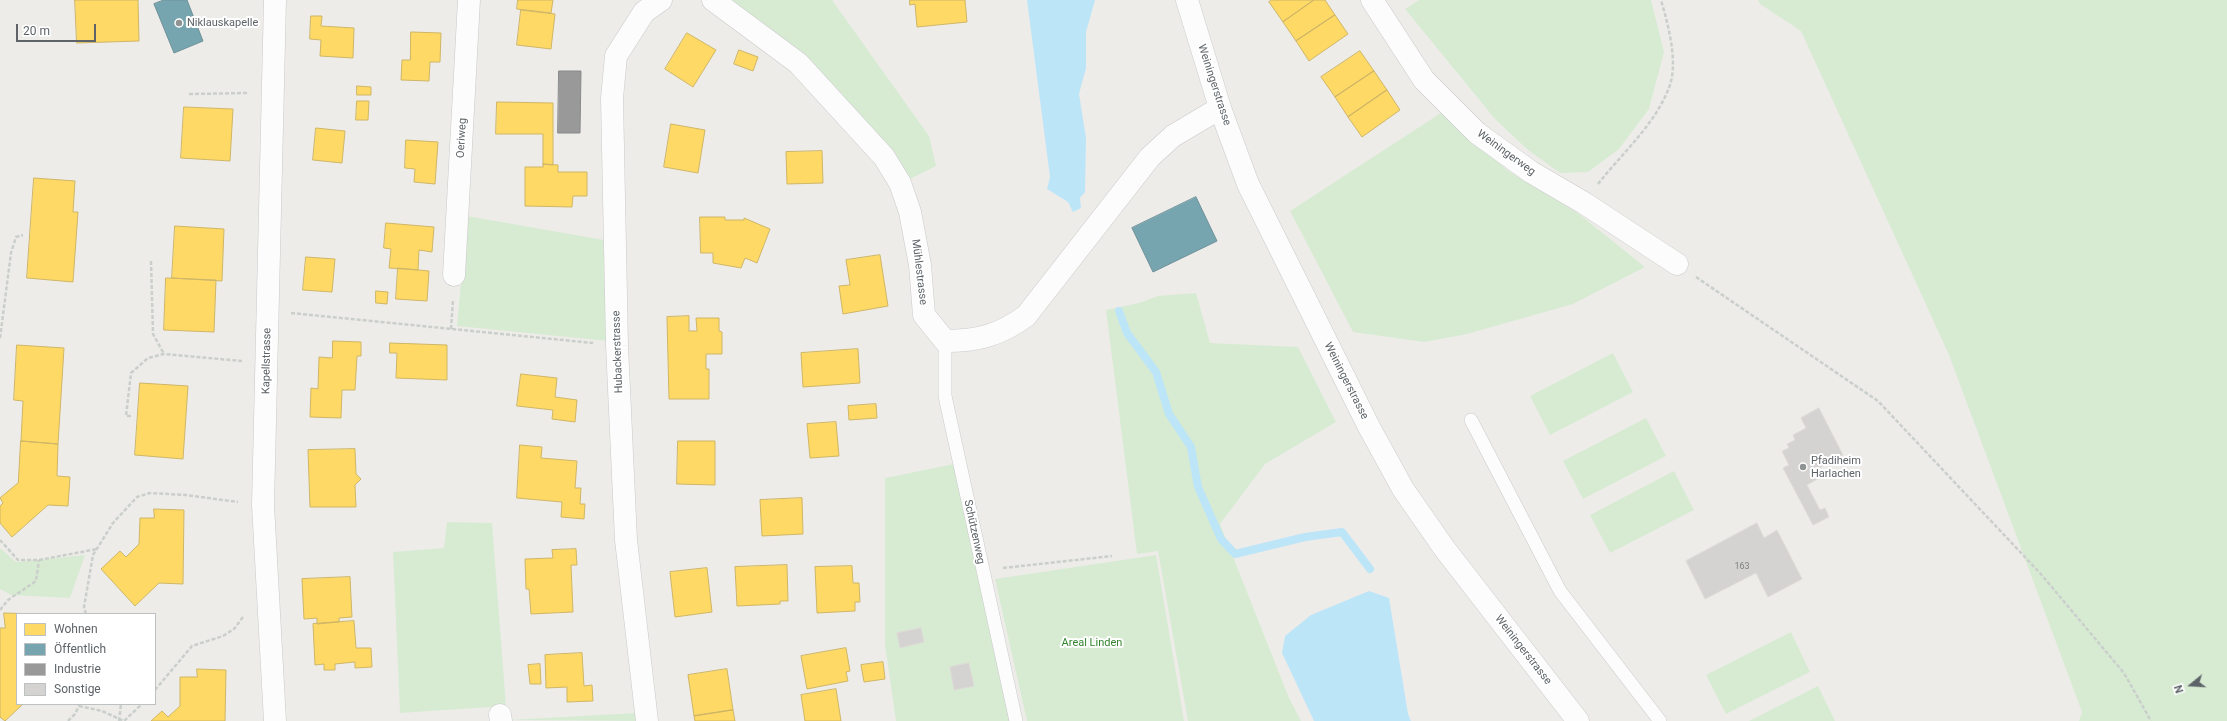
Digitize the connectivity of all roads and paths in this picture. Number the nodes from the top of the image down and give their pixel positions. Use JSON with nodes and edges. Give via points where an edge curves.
{"nodes":[{"id":1,"x":275,"y":0,"type":"edge"},
{"id":2,"x":469,"y":0,"type":"edge"},
{"id":3,"x":662,"y":0,"type":"edge"},
{"id":4,"x":713,"y":0,"type":"edge"},
{"id":5,"x":1187,"y":0,"type":"edge"},
{"id":6,"x":1372,"y":0,"type":"edge"},
{"id":7,"x":1661,"y":0,"type":"edge"},
{"id":8,"x":251,"y":93,"type":"dead end"},
{"id":9,"x":189,"y":94,"type":"dead end"},
{"id":10,"x":1220,"y":108,"type":"junction"},
{"id":11,"x":1614,"y":164,"type":"dead end"},
{"id":12,"x":23,"y":235,"type":"dead end"},
{"id":13,"x":152,"y":261,"type":"dead end"},
{"id":14,"x":1677,"y":264,"type":"joint"},
{"id":15,"x":454,"y":275,"type":"joint"},
{"id":16,"x":268,"y":311,"type":"junction"},
{"id":17,"x":451,"y":329,"type":"junction"},
{"id":18,"x":0,"y":338,"type":"edge"},
{"id":19,"x":945,"y":341,"type":"junction"},
{"id":20,"x":617,"y":346,"type":"junction"},
{"id":21,"x":164,"y":354,"type":"junction"},
{"id":22,"x":267,"y":363,"type":"junction"},
{"id":23,"x":131,"y":416,"type":"dead end"},
{"id":24,"x":1471,"y":420,"type":"dead end"},
{"id":25,"x":236,"y":501,"type":"dead end"},
{"id":26,"x":0,"y":540,"type":"edge"},
{"id":27,"x":98,"y":549,"type":"junction"},
{"id":28,"x":1112,"y":556,"type":"dead end"},
{"id":29,"x":39,"y":560,"type":"junction"},
{"id":30,"x":983,"y":571,"type":"junction"},
{"id":31,"x":268,"y":604,"type":"junction"},
{"id":32,"x":0,"y":610,"type":"edge"},
{"id":33,"x":86,"y":613,"type":"edge"},
{"id":34,"x":156,"y":689,"type":"edge"},
{"id":35,"x":80,"y":705,"type":"edge"},
{"id":36,"x":121,"y":705,"type":"edge"},
{"id":37,"x":141,"y":705,"type":"edge"},
{"id":38,"x":119,"y":720,"type":"edge"},
{"id":39,"x":68,"y":721,"type":"edge"},
{"id":40,"x":275,"y":721,"type":"edge"},
{"id":41,"x":647,"y":721,"type":"edge"},
{"id":42,"x":1016,"y":721,"type":"edge"},
{"id":43,"x":1578,"y":721,"type":"edge"},
{"id":44,"x":1660,"y":721,"type":"edge"},
{"id":45,"x":2151,"y":721,"type":"edge"}],
"edges":[{"from":1,"to":16,"type":"street","name":"Kapellstrasse"},
{"from":2,"to":15,"type":"street","name":"Oeriweg"},
{"from":3,"to":20,"type":"street","name":"Hubackerstrasse","via":[[644,12],[616,56],[612,98]]},
{"from":4,"to":19,"type":"street","name":"Mühlestrasse","via":[[798,64],[884,157],[900,183],[910,212],[920,265],[924,315]]},
{"from":5,"to":10,"type":"street","name":"Weiningerstrasse"},
{"from":6,"to":14,"type":"street","name":"Weiningerweg","via":[[1424,80],[1477,133],[1531,172],[1584,203]]},
{"from":7,"to":11,"type":"path","via":[[1672,50],[1670,84],[1650,123]]},
{"from":8,"to":9,"type":"path"},
{"from":10,"to":19,"type":"street","via":[[1173,136],[1150,157],[1026,316],[999,333],[975,339]]},
{"from":10,"to":43,"type":"street","name":"Weiningerstrasse","via":[[1258,206],[1403,489],[1444,548]]},
{"from":12,"to":18,"type":"path","via":[[16,236],[11,252]]},
{"from":13,"to":21,"type":"path","via":[[153,334]]},
{"from":14,"to":45,"type":"path","via":[[1878,401],[2040,573],[2124,673]]},
{"from":15,"to":17,"type":"path"},
{"from":16,"to":17,"type":"path"},
{"from":16,"to":22,"type":"street","name":"Kapellstrasse"},
{"from":17,"to":20,"type":"path"},
{"from":19,"to":30,"type":"lane","name":"Schützenweg","via":[[945,396]]},
{"from":20,"to":41,"type":"street","name":"Hubackerstrasse","via":[[626,540]]},
{"from":21,"to":22,"type":"path"},
{"from":21,"to":23,"type":"path","via":[[148,358],[131,373],[126,416]]},
{"from":22,"to":31,"type":"street","name":"Kapellstrasse","via":[[263,505]]},
{"from":24,"to":44,"type":"lane","via":[[1560,591]]},
{"from":25,"to":27,"type":"path","via":[[150,493],[137,497],[113,523]]},
{"from":26,"to":29,"type":"path","via":[[18,560]]},
{"from":27,"to":29,"type":"path"},
{"from":27,"to":33,"type":"path","via":[[93,554],[84,607]]},
{"from":28,"to":30,"type":"path"},
{"from":29,"to":32,"type":"path","via":[[36,581],[8,600]]},
{"from":30,"to":42,"type":"lane","name":"Schützenweg"},
{"from":31,"to":34,"type":"path","via":[[252,606],[234,629],[223,636],[192,646]]},
{"from":31,"to":40,"type":"street","name":"Kapellstrasse"},
{"from":35,"to":38,"type":"path","via":[[96,709]]},
{"from":35,"to":39,"type":"path"},
{"from":36,"to":38,"type":"path"},
{"from":37,"to":38,"type":"path","via":[[124,721]]}]}
